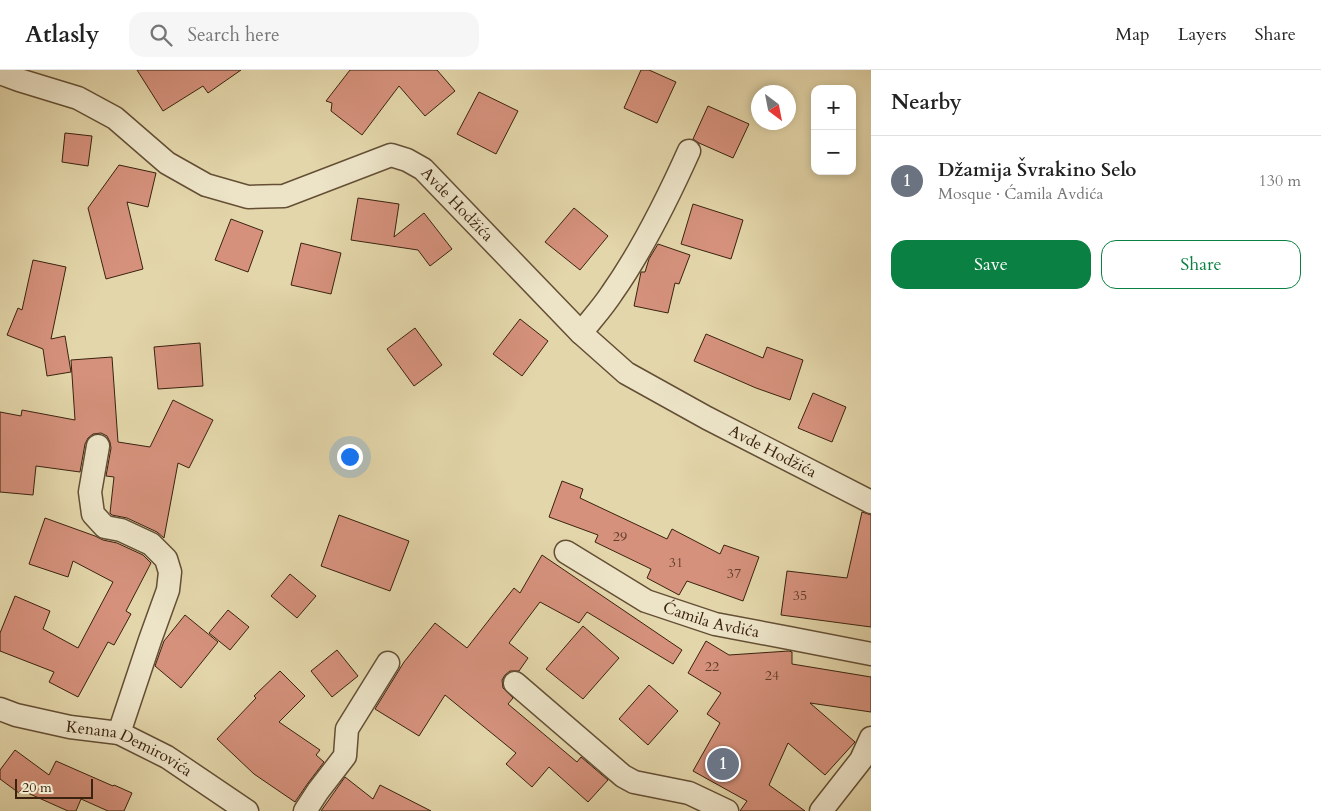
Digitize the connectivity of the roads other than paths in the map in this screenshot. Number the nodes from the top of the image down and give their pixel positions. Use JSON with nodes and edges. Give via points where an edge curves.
{"nodes":[{"id":1,"x":0,"y":72,"type":"edge"},
{"id":2,"x":689,"y":151,"type":"dead end"},
{"id":3,"x":581,"y":333,"type":"junction"},
{"id":4,"x":98,"y":446,"type":"dead end"},
{"id":5,"x":871,"y":502,"type":"edge"},
{"id":6,"x":566,"y":552,"type":"dead end"},
{"id":7,"x":871,"y":654,"type":"edge"},
{"id":8,"x":388,"y":663,"type":"dead end"},
{"id":9,"x":515,"y":683,"type":"dead end"},
{"id":10,"x":0,"y":709,"type":"edge"},
{"id":11,"x":119,"y":734,"type":"junction"},
{"id":12,"x":871,"y":738,"type":"edge"},
{"id":13,"x":247,"y":811,"type":"edge"},
{"id":14,"x":304,"y":811,"type":"edge"},
{"id":15,"x":727,"y":811,"type":"edge"},
{"id":16,"x":821,"y":811,"type":"edge"}],
"edges":[{"from":1,"to":3,"type":"street","name":"Avde Hodžića","via":[[78,98],[114,118],[167,163],[206,185],[248,197],[284,196],[391,155],[407,160],[423,169]]},
{"from":2,"to":3,"type":"street","via":[[635,257]]},
{"from":3,"to":5,"type":"street","name":"Avde Hodžića","via":[[626,373]]},
{"from":4,"to":11,"type":"street","via":[[90,492],[93,514],[105,528],[121,530],[151,544],[166,559],[170,572],[168,590]]},
{"from":6,"to":7,"type":"street","name":"Ćamila Avdića","via":[[646,601],[715,624]]},
{"from":8,"to":14,"type":"street","via":[[347,729],[345,756]]},
{"from":9,"to":15,"type":"street","via":[[623,776],[634,782],[689,793]]},
{"from":10,"to":11,"type":"street","name":"Kenana Demirovića","via":[[16,716]]},
{"from":11,"to":13,"type":"street","name":"Kenana Demirovića","via":[[167,757]]},
{"from":12,"to":16,"type":"street","via":[[860,760]]}]}
